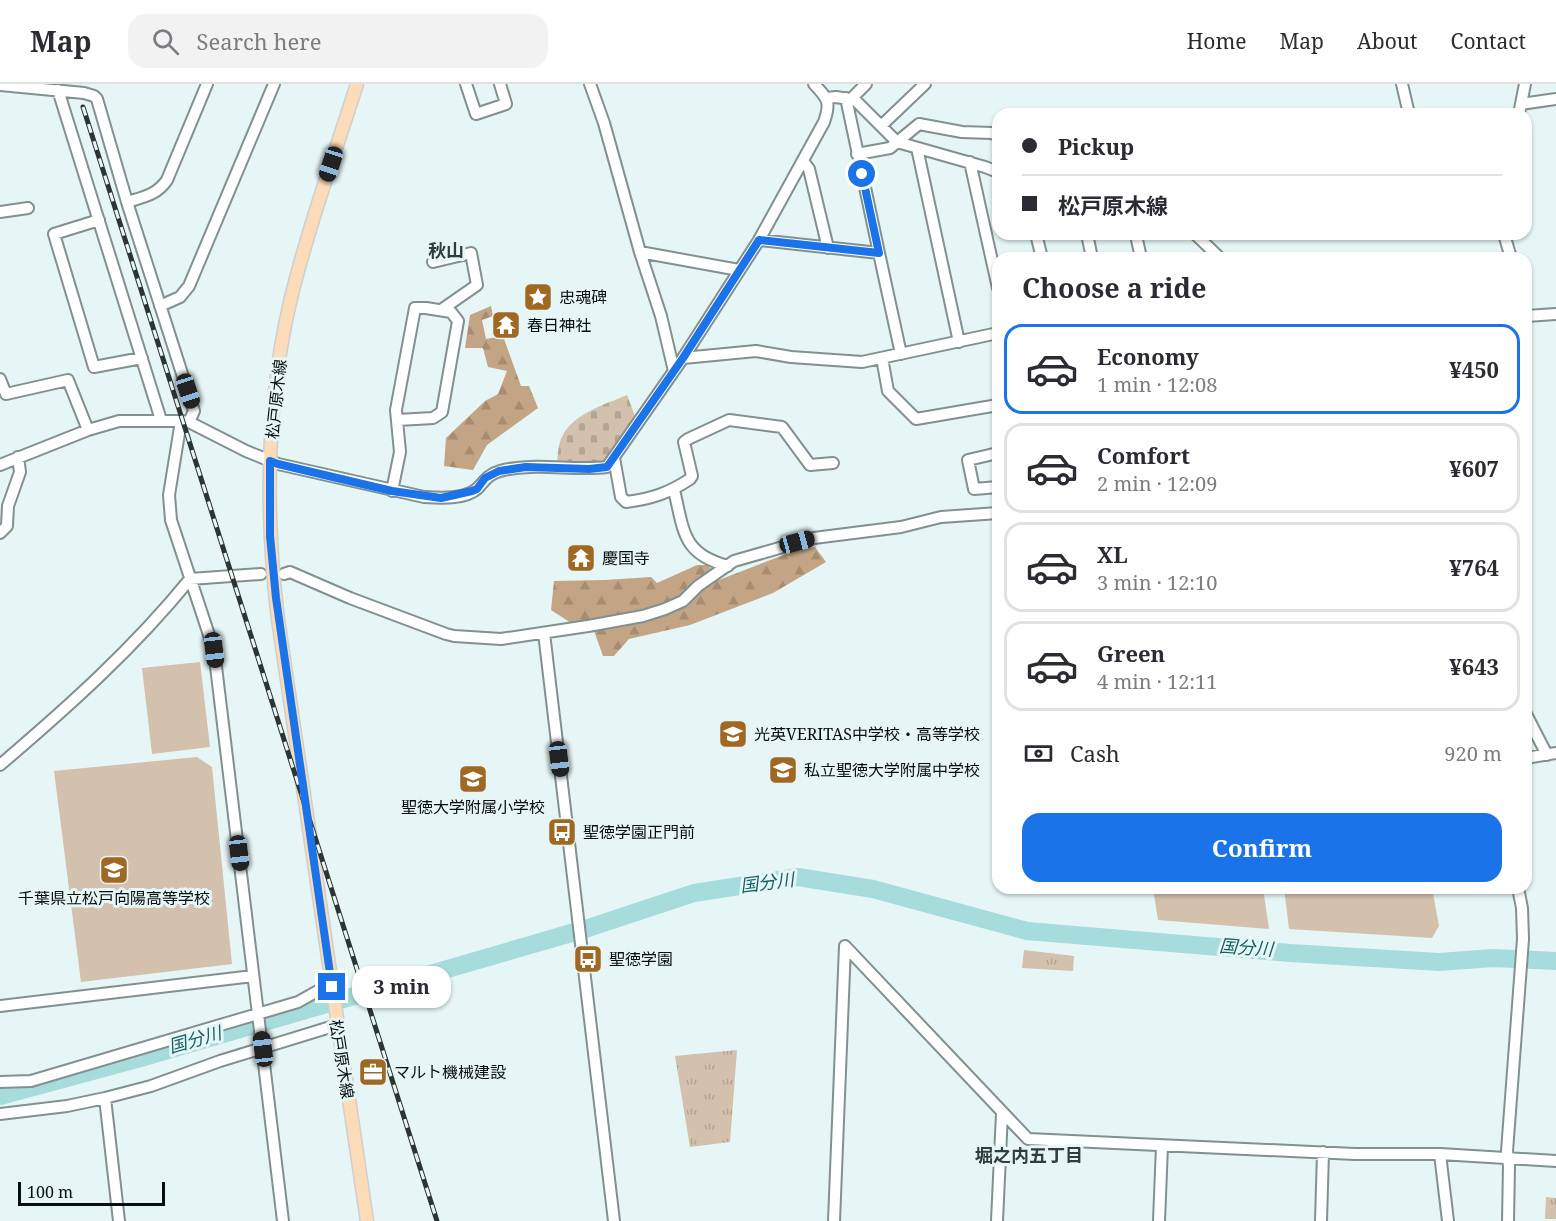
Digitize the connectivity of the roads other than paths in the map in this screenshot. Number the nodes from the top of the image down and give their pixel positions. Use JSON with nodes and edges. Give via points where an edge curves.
{"nodes":[{"id":1,"x":207,"y":84,"type":"edge"},
{"id":2,"x":274,"y":84,"type":"edge"},
{"id":3,"x":357,"y":84,"type":"edge"},
{"id":4,"x":465,"y":84,"type":"edge"},
{"id":5,"x":500,"y":84,"type":"edge"},
{"id":6,"x":591,"y":84,"type":"edge"},
{"id":7,"x":814,"y":84,"type":"edge"},
{"id":8,"x":866,"y":84,"type":"edge"},
{"id":9,"x":925,"y":84,"type":"edge"},
{"id":10,"x":1402,"y":84,"type":"edge"},
{"id":11,"x":1525,"y":84,"type":"edge"},
{"id":12,"x":0,"y":85,"type":"edge"},
{"id":13,"x":58,"y":90,"type":"junction"},
{"id":14,"x":827,"y":98,"type":"junction"},
{"id":15,"x":848,"y":98,"type":"junction"},
{"id":16,"x":1556,"y":99,"type":"edge"},
{"id":17,"x":1408,"y":108,"type":"edge"},
{"id":18,"x":1520,"y":108,"type":"edge"},
{"id":19,"x":1524,"y":108,"type":"edge"},
{"id":20,"x":882,"y":126,"type":"junction"},
{"id":21,"x":992,"y":133,"type":"edge"},
{"id":22,"x":897,"y":142,"type":"junction"},
{"id":23,"x":917,"y":148,"type":"junction"},
{"id":24,"x":858,"y":154,"type":"junction"},
{"id":25,"x":803,"y":161,"type":"junction"},
{"id":26,"x":970,"y":162,"type":"junction"},
{"id":27,"x":992,"y":170,"type":"edge"},
{"id":28,"x":127,"y":202,"type":"junction"},
{"id":29,"x":28,"y":208,"type":"dead end"},
{"id":30,"x":0,"y":212,"type":"edge"},
{"id":31,"x":99,"y":220,"type":"junction"},
{"id":32,"x":759,"y":240,"type":"junction"},
{"id":33,"x":1201,"y":240,"type":"edge"},
{"id":34,"x":828,"y":248,"type":"junction"},
{"id":35,"x":640,"y":252,"type":"junction"},
{"id":36,"x":1214,"y":252,"type":"edge"},
{"id":37,"x":879,"y":253,"type":"junction"},
{"id":38,"x":992,"y":261,"type":"edge"},
{"id":39,"x":433,"y":262,"type":"dead end"},
{"id":40,"x":739,"y":270,"type":"junction"},
{"id":41,"x":160,"y":306,"type":"junction"},
{"id":42,"x":441,"y":310,"type":"junction"},
{"id":43,"x":1556,"y":314,"type":"edge"},
{"id":44,"x":1532,"y":316,"type":"edge"},
{"id":45,"x":992,"y":334,"type":"edge"},
{"id":46,"x":959,"y":342,"type":"junction"},
{"id":47,"x":901,"y":354,"type":"junction"},
{"id":48,"x":142,"y":358,"type":"junction"},
{"id":49,"x":683,"y":358,"type":"junction"},
{"id":50,"x":882,"y":358,"type":"junction"},
{"id":51,"x":674,"y":371,"type":"junction"},
{"id":52,"x":0,"y":378,"type":"edge"},
{"id":53,"x":3,"y":395,"type":"edge"},
{"id":54,"x":992,"y":406,"type":"edge"},
{"id":55,"x":161,"y":420,"type":"junction"},
{"id":56,"x":398,"y":420,"type":"junction"},
{"id":57,"x":185,"y":422,"type":"junction"},
{"id":58,"x":88,"y":430,"type":"junction"},
{"id":59,"x":992,"y":454,"type":"edge"},
{"id":60,"x":18,"y":457,"type":"junction"},
{"id":61,"x":614,"y":458,"type":"junction"},
{"id":62,"x":270,"y":461,"type":"junction"},
{"id":63,"x":833,"y":463,"type":"dead end"},
{"id":64,"x":0,"y":465,"type":"edge"},
{"id":65,"x":992,"y":488,"type":"edge"},
{"id":66,"x":674,"y":490,"type":"junction"},
{"id":67,"x":392,"y":491,"type":"junction"},
{"id":68,"x":992,"y":513,"type":"edge"},
{"id":69,"x":0,"y":533,"type":"edge"},
{"id":70,"x":728,"y":566,"type":"junction"},
{"id":71,"x":261,"y":574,"type":"dead end"},
{"id":72,"x":284,"y":574,"type":"dead end"},
{"id":73,"x":190,"y":579,"type":"junction"},
{"id":74,"x":544,"y":633,"type":"junction"},
{"id":75,"x":1532,"y":724,"type":"edge"},
{"id":76,"x":1551,"y":754,"type":"edge"},
{"id":77,"x":1532,"y":757,"type":"edge"},
{"id":78,"x":0,"y":765,"type":"edge"},
{"id":79,"x":1519,"y":894,"type":"edge"},
{"id":80,"x":254,"y":976,"type":"junction"},
{"id":81,"x":336,"y":986,"type":"junction"},
{"id":82,"x":0,"y":1006,"type":"edge"},
{"id":83,"x":258,"y":1013,"type":"junction"},
{"id":84,"x":337,"y":1025,"type":"junction"},
{"id":85,"x":263,"y":1049,"type":"junction"},
{"id":86,"x":0,"y":1082,"type":"edge"},
{"id":87,"x":105,"y":1098,"type":"junction"},
{"id":88,"x":1002,"y":1113,"type":"junction"},
{"id":89,"x":0,"y":1114,"type":"edge"},
{"id":90,"x":1162,"y":1146,"type":"junction"},
{"id":91,"x":1323,"y":1152,"type":"junction"},
{"id":92,"x":1440,"y":1154,"type":"junction"},
{"id":93,"x":1508,"y":1159,"type":"junction"},
{"id":94,"x":1556,"y":1161,"type":"edge"},
{"id":95,"x":119,"y":1221,"type":"edge"},
{"id":96,"x":283,"y":1221,"type":"edge"},
{"id":97,"x":367,"y":1221,"type":"edge"},
{"id":98,"x":614,"y":1221,"type":"edge"},
{"id":99,"x":834,"y":1221,"type":"edge"},
{"id":100,"x":997,"y":1221,"type":"edge"},
{"id":101,"x":1159,"y":1221,"type":"edge"},
{"id":102,"x":1321,"y":1221,"type":"edge"},
{"id":103,"x":1448,"y":1221,"type":"edge"},
{"id":104,"x":1508,"y":1221,"type":"edge"}],
"edges":[{"from":1,"to":28,"type":"street","via":[[162,188]]},
{"from":2,"to":41,"type":"street","via":[[189,286],[180,297]]},
{"from":3,"to":62,"type":"main road","name":"松戸原木線","via":[[290,303],[276,383]]},
{"from":4,"to":5,"type":"street","via":[[476,114],[506,104]]},
{"from":6,"to":35,"type":"street"},
{"from":7,"to":14,"type":"street"},
{"from":8,"to":15,"type":"street"},
{"from":9,"to":20,"type":"street"},
{"from":10,"to":17,"type":"street"},
{"from":11,"to":18,"type":"street"},
{"from":12,"to":13,"type":"street"},
{"from":13,"to":28,"type":"street","via":[[97,99]]},
{"from":13,"to":31,"type":"street"},
{"from":14,"to":15,"type":"street"},
{"from":14,"to":25,"type":"street","via":[[829,109]]},
{"from":15,"to":20,"type":"street"},
{"from":15,"to":24,"type":"street"},
{"from":16,"to":19,"type":"street"},
{"from":20,"to":22,"type":"street"},
{"from":21,"to":22,"type":"street","via":[[919,124]]},
{"from":22,"to":23,"type":"street"},
{"from":22,"to":24,"type":"street","via":[[890,148]]},
{"from":23,"to":26,"type":"street"},
{"from":23,"to":46,"type":"street"},
{"from":24,"to":37,"type":"street"},
{"from":25,"to":32,"type":"street"},
{"from":25,"to":34,"type":"street","via":[[809,169]]},
{"from":26,"to":27,"type":"street"},
{"from":26,"to":38,"type":"street"},
{"from":28,"to":41,"type":"street"},
{"from":29,"to":30,"type":"street"},
{"from":31,"to":48,"type":"street"},
{"from":31,"to":48,"type":"street","via":[[54,234],[94,367]]},
{"from":32,"to":34,"type":"street"},
{"from":32,"to":40,"type":"street"},
{"from":33,"to":36,"type":"street"},
{"from":34,"to":37,"type":"street"},
{"from":35,"to":40,"type":"street"},
{"from":35,"to":51,"type":"street"},
{"from":37,"to":47,"type":"street"},
{"from":39,"to":42,"type":"street","via":[[471,253],[477,285]]},
{"from":40,"to":49,"type":"street"},
{"from":41,"to":57,"type":"street","via":[[194,411]]},
{"from":42,"to":56,"type":"street","via":[[415,308],[396,410]]},
{"from":42,"to":56,"type":"street","via":[[451,312],[458,321],[442,412],[433,418]]},
{"from":43,"to":44,"type":"street"},
{"from":45,"to":46,"type":"street"},
{"from":46,"to":47,"type":"street"},
{"from":47,"to":50,"type":"street"},
{"from":48,"to":55,"type":"street"},
{"from":49,"to":50,"type":"street","via":[[756,351],[855,363]]},
{"from":49,"to":51,"type":"street"},
{"from":50,"to":54,"type":"street","via":[[888,391],[916,419]]},
{"from":51,"to":61,"type":"street"},
{"from":52,"to":53,"type":"street"},
{"from":53,"to":58,"type":"street","via":[[68,380]]},
{"from":55,"to":57,"type":"street"},
{"from":55,"to":58,"type":"street","via":[[126,420]]},
{"from":56,"to":67,"type":"street","via":[[400,452]]},
{"from":57,"to":62,"type":"street"},
{"from":57,"to":73,"type":"street","via":[[169,503]]},
{"from":58,"to":60,"type":"street"},
{"from":59,"to":65,"type":"street","via":[[968,460],[974,489]]},
{"from":60,"to":64,"type":"street"},
{"from":60,"to":69,"type":"street","via":[[20,472],[8,506],[7,526]]},
{"from":61,"to":66,"type":"street","via":[[621,497],[626,502]]},
{"from":61,"to":67,"type":"street","via":[[607,467],[600,468],[526,467],[499,471],[485,478],[477,489],[450,497]]},
{"from":62,"to":67,"type":"street"},
{"from":62,"to":81,"type":"main road","name":"松戸原木線","via":[[270,536],[277,608]]},
{"from":63,"to":66,"type":"street","via":[[810,465],[782,428],[729,420],[684,442],[692,476]]},
{"from":66,"to":70,"type":"street","via":[[692,547],[710,561]]},
{"from":68,"to":70,"type":"street","via":[[941,517],[901,527],[814,538],[761,552]]},
{"from":70,"to":74,"type":"street","via":[[683,601],[665,609]]},
{"from":71,"to":73,"type":"street"},
{"from":72,"to":74,"type":"street","via":[[290,572],[399,618],[454,636],[501,639]]},
{"from":73,"to":78,"type":"street","via":[[116,661]]},
{"from":73,"to":80,"type":"street","via":[[214,650]]},
{"from":74,"to":98,"type":"street"},
{"from":75,"to":76,"type":"street"},
{"from":76,"to":77,"type":"street"},
{"from":79,"to":93,"type":"street","via":[[1523,939]]},
{"from":80,"to":82,"type":"street"},
{"from":80,"to":83,"type":"street"},
{"from":81,"to":83,"type":"street"},
{"from":81,"to":84,"type":"main road","name":"松戸原木線"},
{"from":83,"to":85,"type":"street"},
{"from":83,"to":86,"type":"street","via":[[31,1081]]},
{"from":84,"to":85,"type":"street"},
{"from":84,"to":97,"type":"main road","name":"松戸原木線"},
{"from":85,"to":87,"type":"street"},
{"from":85,"to":96,"type":"street"},
{"from":87,"to":89,"type":"street"},
{"from":87,"to":95,"type":"street"},
{"from":88,"to":90,"type":"street","via":[[1028,1139]]},
{"from":88,"to":99,"type":"street","via":[[844,946]]},
{"from":88,"to":100,"type":"street"},
{"from":90,"to":91,"type":"street"},
{"from":90,"to":101,"type":"street"},
{"from":91,"to":92,"type":"street"},
{"from":91,"to":102,"type":"street"},
{"from":92,"to":93,"type":"street"},
{"from":92,"to":103,"type":"street"},
{"from":93,"to":94,"type":"street"},
{"from":93,"to":104,"type":"street"}]}
